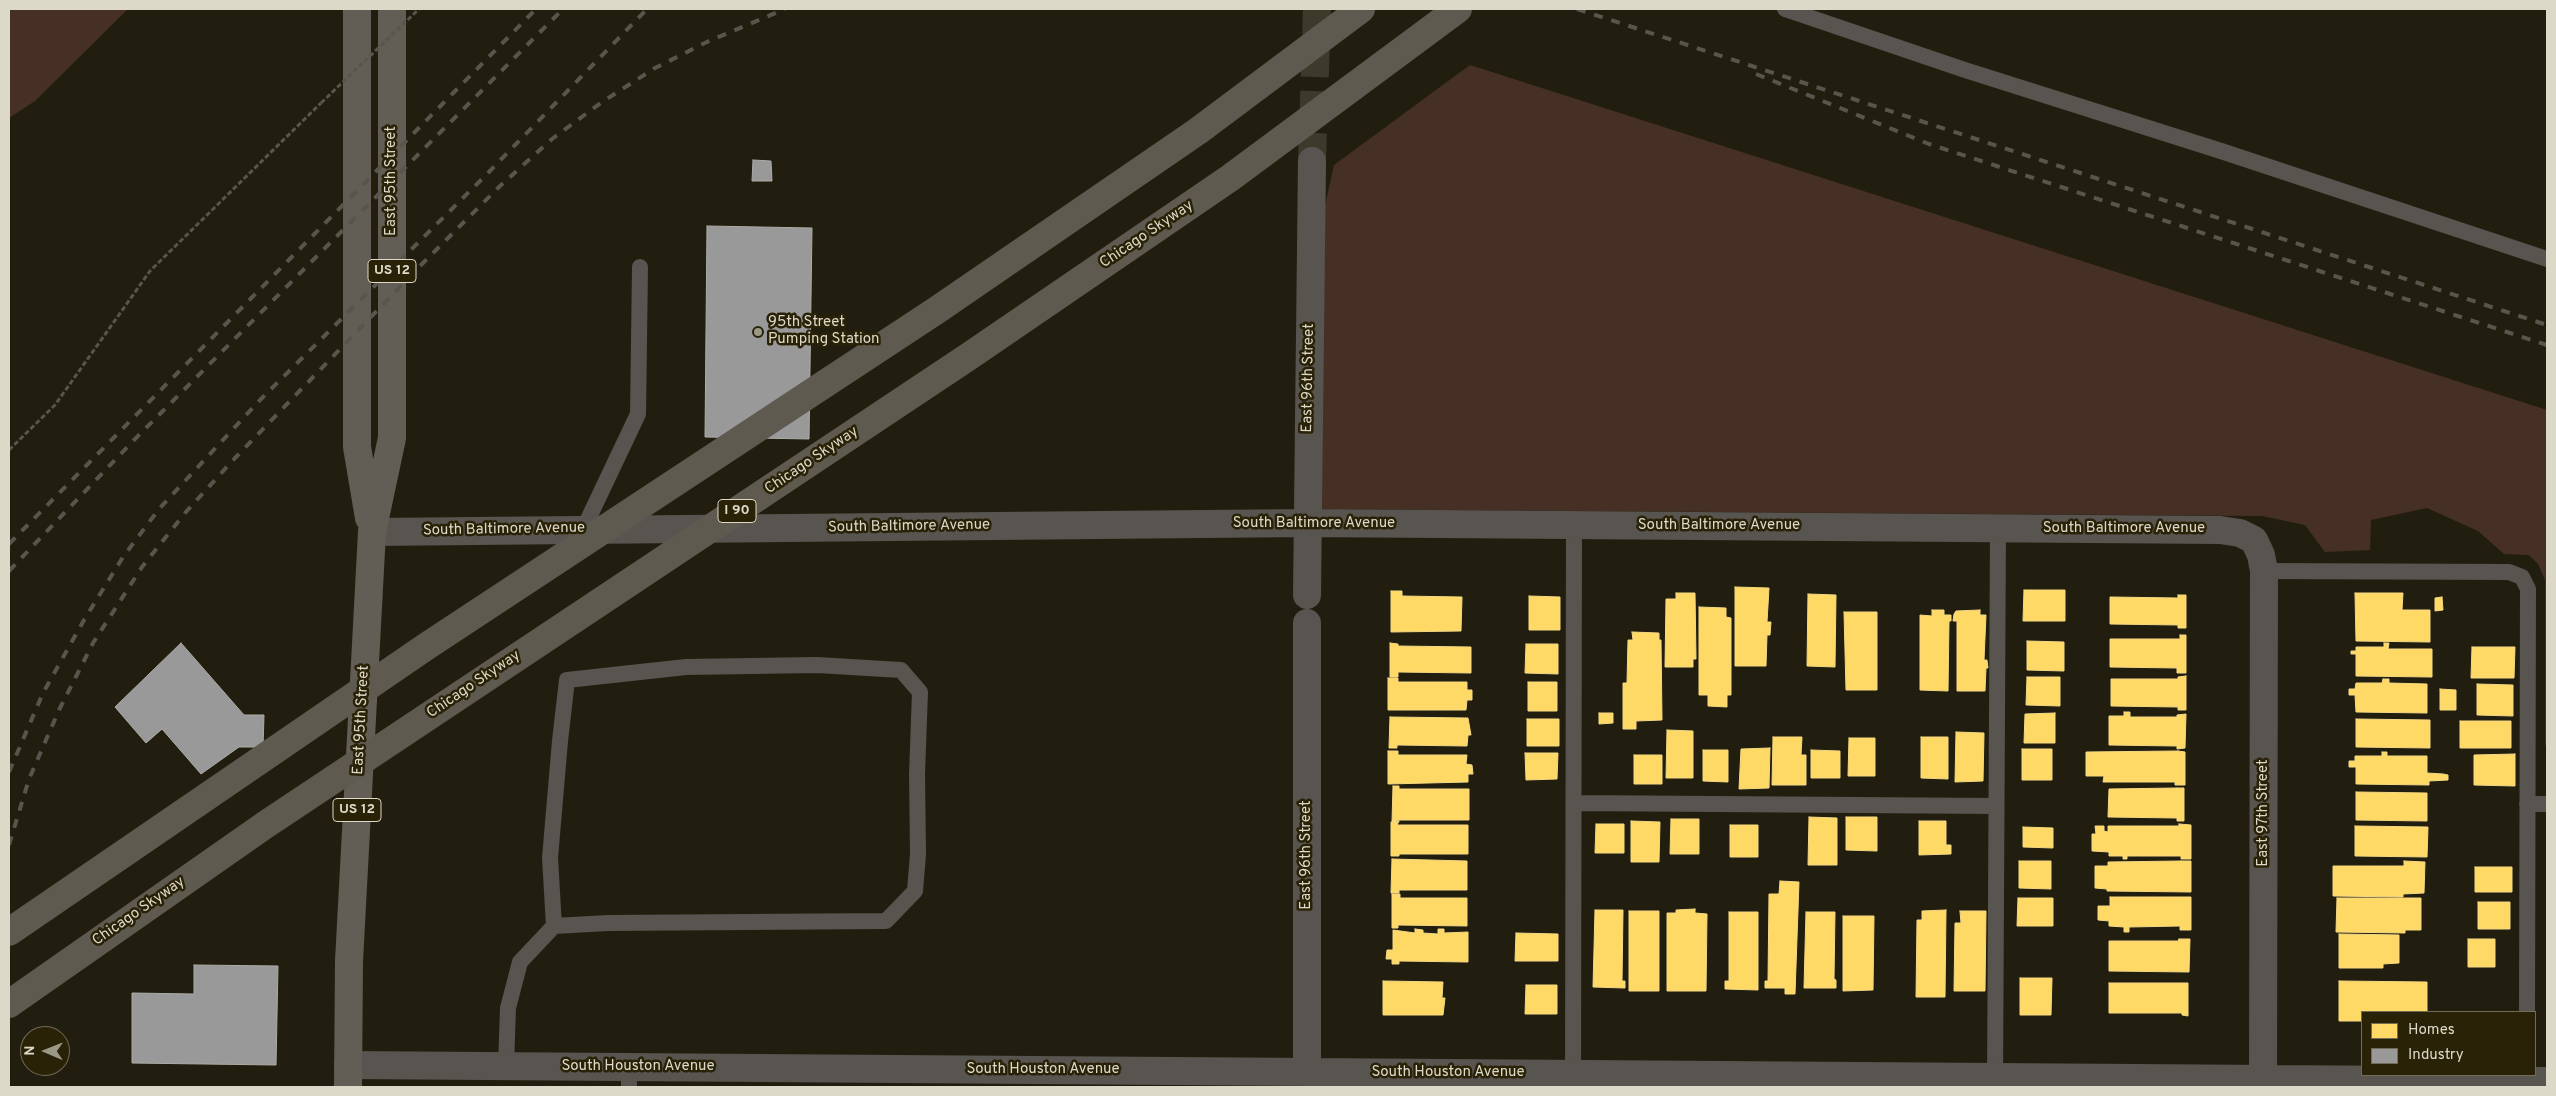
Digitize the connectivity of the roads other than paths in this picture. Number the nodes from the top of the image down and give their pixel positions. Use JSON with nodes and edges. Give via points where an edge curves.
{"nodes":[{"id":1,"x":357,"y":9,"type":"edge"},
{"id":2,"x":392,"y":9,"type":"edge"},
{"id":3,"x":1361,"y":9,"type":"edge"},
{"id":4,"x":1458,"y":9,"type":"edge"},
{"id":5,"x":1786,"y":9,"type":"edge"},
{"id":6,"x":1312,"y":161,"type":"tunnel mouth"},
{"id":7,"x":2547,"y":260,"type":"edge"},
{"id":8,"x":640,"y":267,"type":"dead end"},
{"id":9,"x":1307,"y":523,"type":"junction"},
{"id":10,"x":1574,"y":525,"type":"junction"},
{"id":11,"x":1998,"y":528,"type":"junction"},
{"id":12,"x":583,"y":530,"type":"junction"},
{"id":13,"x":372,"y":532,"type":"junction"},
{"id":14,"x":2254,"y":540,"type":"joint"},
{"id":15,"x":2264,"y":571,"type":"junction"},
{"id":16,"x":1307,"y":595,"type":"dead end"},
{"id":17,"x":1307,"y":623,"type":"dead end"},
{"id":18,"x":1574,"y":803,"type":"junction"},
{"id":19,"x":2527,"y":804,"type":"junction"},
{"id":20,"x":2547,"y":804,"type":"edge"},
{"id":21,"x":1996,"y":806,"type":"junction"},
{"id":22,"x":554,"y":926,"type":"junction"},
{"id":23,"x":9,"y":932,"type":"edge"},
{"id":24,"x":9,"y":1004,"type":"edge"},
{"id":25,"x":2527,"y":1011,"type":"edge"},
{"id":26,"x":506,"y":1066,"type":"junction"},
{"id":27,"x":348,"y":1076,"type":"edge"},
{"id":28,"x":629,"y":1077,"type":"edge"},
{"id":29,"x":1054,"y":1078,"type":"edge"},
{"id":30,"x":1307,"y":1080,"type":"edge"},
{"id":31,"x":1573,"y":1080,"type":"edge"},
{"id":32,"x":2533,"y":1081,"type":"edge"},
{"id":33,"x":1995,"y":1082,"type":"edge"},
{"id":34,"x":2263,"y":1083,"type":"edge"}],
"edges":[{"from":1,"to":13,"type":"main road","name":"East 95th Street","number":"US 12","via":[[357,447]]},
{"from":2,"to":13,"type":"main road","name":"East 95th Street","number":"US 12","via":[[392,438]]},
{"from":3,"to":23,"type":"highway","bridge":true,"via":[[1198,131],[937,310],[419,651]]},
{"from":4,"to":24,"type":"highway","name":"Chicago Skyway","number":"I 90","bridge":true,"via":[[1230,178],[968,357],[273,819]]},
{"from":5,"to":7,"type":"lane"},
{"from":6,"to":9,"type":"street","name":"East 96th Street"},
{"from":8,"to":12,"type":"lane","via":[[638,414]]},
{"from":9,"to":10,"type":"street","name":"South Baltimore Avenue"},
{"from":9,"to":12,"type":"street","name":"South Baltimore Avenue"},
{"from":9,"to":16,"type":"street","name":"East 96th Street"},
{"from":10,"to":11,"type":"street","name":"South Baltimore Avenue"},
{"from":10,"to":18,"type":"lane"},
{"from":11,"to":14,"type":"street","name":"South Baltimore Avenue","via":[[2220,530],[2240,533]]},
{"from":11,"to":21,"type":"lane"},
{"from":12,"to":13,"type":"street","name":"South Baltimore Avenue"},
{"from":13,"to":27,"type":"main road","name":"East 95th Street","number":"US 12","via":[[349,962]]},
{"from":14,"to":15,"type":"street","name":"East 97th Street"},
{"from":15,"to":19,"type":"lane","via":[[2509,572],[2522,577],[2528,589]]},
{"from":15,"to":34,"type":"street","name":"East 97th Street"},
{"from":17,"to":30,"type":"street","name":"East 96th Street"},
{"from":18,"to":21,"type":"lane"},
{"from":18,"to":31,"type":"lane"},
{"from":19,"to":20,"type":"lane"},
{"from":19,"to":25,"type":"lane"},
{"from":21,"to":33,"type":"lane"},
{"from":22,"to":22,"type":"lane","via":[[886,921],[915,891],[920,692],[901,670],[817,664],[686,667],[567,680],[550,858]]},
{"from":22,"to":26,"type":"lane","via":[[520,962],[508,1008]]},
{"from":26,"to":27,"type":"street","name":"South Houston Avenue"},
{"from":26,"to":28,"type":"street","name":"South Houston Avenue"},
{"from":28,"to":29,"type":"street","name":"South Houston Avenue"},
{"from":29,"to":30,"type":"street","name":"South Houston Avenue"},
{"from":30,"to":31,"type":"street","name":"South Houston Avenue"},
{"from":31,"to":33,"type":"street","name":"South Houston Avenue"},
{"from":32,"to":34,"type":"street","name":"South Houston Avenue"},
{"from":33,"to":34,"type":"street","name":"South Houston Avenue"}]}
